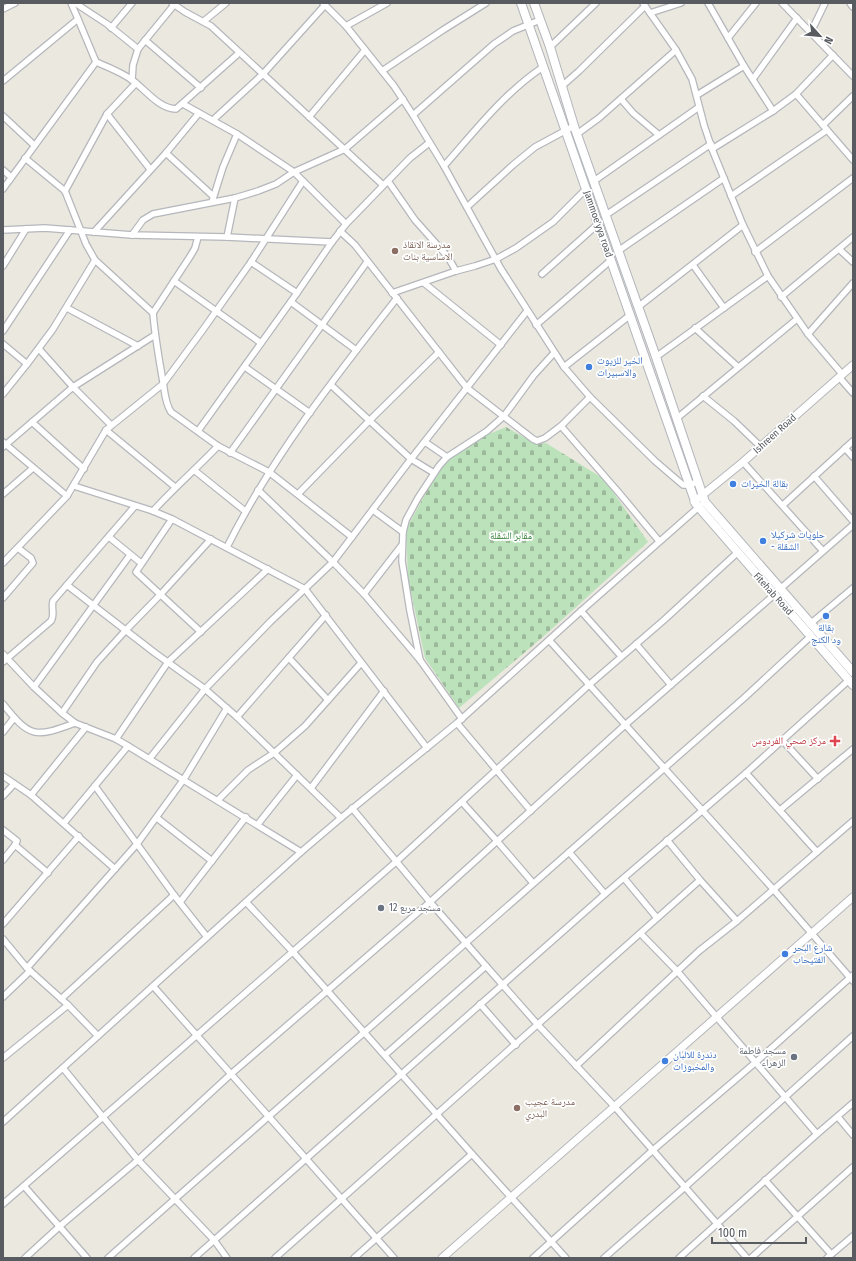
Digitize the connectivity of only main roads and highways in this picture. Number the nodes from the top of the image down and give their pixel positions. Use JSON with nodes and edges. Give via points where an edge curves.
{"nodes":[{"id":1,"x":521,"y":3,"type":"edge"},
{"id":2,"x":534,"y":3,"type":"edge"},
{"id":3,"x":703,"y":499,"type":"joint"},
{"id":4,"x":696,"y":505,"type":"joint"},
{"id":5,"x":777,"y":592,"type":"junction"},
{"id":6,"x":853,"y":672,"type":"edge"},
{"id":7,"x":851,"y":683,"type":"edge"}],
"edges":[{"from":1,"to":4,"type":"main road","name":"Jammoe'yya road"},
{"from":2,"to":3,"type":"main road","name":"Jammoe'yya road"},
{"from":3,"to":5,"type":"main road","name":"Fitehab Road"},
{"from":4,"to":5,"type":"main road","name":"Fitehab Road","via":[[737,553]]},
{"from":5,"to":6,"type":"main road","name":"Fitehab Road"},
{"from":5,"to":7,"type":"main road","name":"Fitehab Road"}]}
